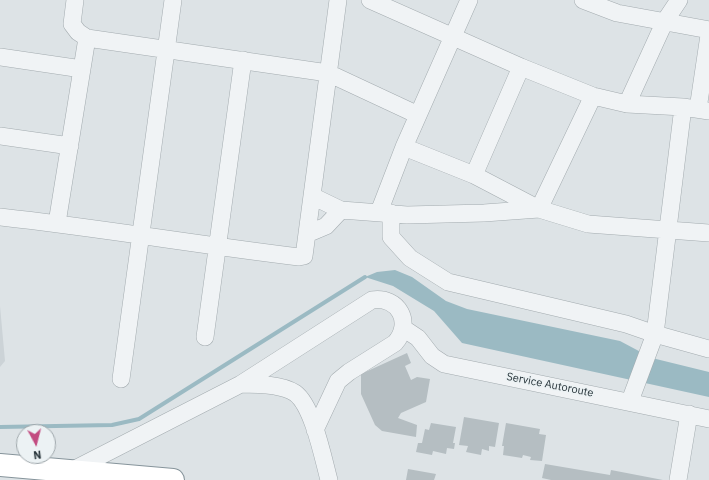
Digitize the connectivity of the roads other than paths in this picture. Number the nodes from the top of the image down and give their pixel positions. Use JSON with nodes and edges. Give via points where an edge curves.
{"nodes":[{"id":1,"x":75,"y":0,"type":"edge"},
{"id":2,"x":173,"y":0,"type":"edge"},
{"id":3,"x":338,"y":0,"type":"edge"},
{"id":4,"x":370,"y":0,"type":"edge"},
{"id":5,"x":469,"y":0,"type":"edge"},
{"id":6,"x":583,"y":0,"type":"edge"},
{"id":7,"x":680,"y":0,"type":"edge"},
{"id":8,"x":621,"y":6,"type":"edge"},
{"id":9,"x":665,"y":21,"type":"junction"},
{"id":10,"x":709,"y":30,"type":"edge"},
{"id":11,"x":709,"y":35,"type":"edge"},
{"id":12,"x":453,"y":37,"type":"junction"},
{"id":13,"x":87,"y":38,"type":"junction"},
{"id":14,"x":166,"y":50,"type":"junction"},
{"id":15,"x":0,"y":57,"type":"edge"},
{"id":16,"x":243,"y":60,"type":"junction"},
{"id":17,"x":521,"y":68,"type":"junction"},
{"id":18,"x":82,"y":69,"type":"junction"},
{"id":19,"x":328,"y":72,"type":"junction"},
{"id":20,"x":593,"y":96,"type":"junction"},
{"id":21,"x":627,"y":104,"type":"junction"},
{"id":22,"x":697,"y":109,"type":"edge"},
{"id":23,"x":418,"y":115,"type":"junction"},
{"id":24,"x":0,"y":136,"type":"edge"},
{"id":25,"x":70,"y":146,"type":"junction"},
{"id":26,"x":404,"y":147,"type":"junction"},
{"id":27,"x":474,"y":175,"type":"junction"},
{"id":28,"x":312,"y":196,"type":"junction"},
{"id":29,"x":539,"y":209,"type":"junction"},
{"id":30,"x":341,"y":210,"type":"junction"},
{"id":31,"x":385,"y":213,"type":"junction"},
{"id":32,"x":0,"y":216,"type":"edge"},
{"id":33,"x":57,"y":223,"type":"junction"},
{"id":34,"x":668,"y":229,"type":"junction"},
{"id":35,"x":709,"y":233,"type":"edge"},
{"id":36,"x":307,"y":234,"type":"junction"},
{"id":37,"x":141,"y":236,"type":"junction"},
{"id":38,"x":217,"y":248,"type":"junction"},
{"id":39,"x":403,"y":328,"type":"junction"},
{"id":40,"x":205,"y":337,"type":"dead end"},
{"id":41,"x":652,"y":342,"type":"junction"},
{"id":42,"x":709,"y":349,"type":"edge"},
{"id":43,"x":121,"y":378,"type":"dead end"},
{"id":44,"x":241,"y":384,"type":"junction"},
{"id":45,"x":630,"y":401,"type":"junction"},
{"id":46,"x":689,"y":414,"type":"junction"},
{"id":47,"x":709,"y":419,"type":"edge"},
{"id":48,"x":315,"y":430,"type":"junction"},
{"id":49,"x":0,"y":465,"type":"edge"},
{"id":50,"x":73,"y":470,"type":"junction"},
{"id":51,"x":172,"y":480,"type":"edge"},
{"id":52,"x":330,"y":480,"type":"edge"},
{"id":53,"x":678,"y":480,"type":"edge"}],
"edges":[{"from":1,"to":13,"type":"street","via":[[72,24]]},
{"from":2,"to":14,"type":"street"},
{"from":3,"to":19,"type":"street"},
{"from":4,"to":12,"type":"street"},
{"from":5,"to":12,"type":"street"},
{"from":6,"to":8,"type":"street"},
{"from":7,"to":9,"type":"street"},
{"from":8,"to":9,"type":"street"},
{"from":9,"to":10,"type":"street"},
{"from":9,"to":21,"type":"street"},
{"from":11,"to":22,"type":"street"},
{"from":12,"to":17,"type":"street"},
{"from":12,"to":23,"type":"street"},
{"from":13,"to":14,"type":"street"},
{"from":13,"to":18,"type":"street"},
{"from":14,"to":16,"type":"street"},
{"from":14,"to":37,"type":"street"},
{"from":15,"to":18,"type":"street"},
{"from":16,"to":19,"type":"street"},
{"from":16,"to":38,"type":"street"},
{"from":17,"to":20,"type":"street"},
{"from":17,"to":27,"type":"street"},
{"from":18,"to":25,"type":"street"},
{"from":19,"to":23,"type":"street"},
{"from":19,"to":28,"type":"street"},
{"from":20,"to":21,"type":"street"},
{"from":20,"to":29,"type":"street"},
{"from":21,"to":22,"type":"street"},
{"from":22,"to":34,"type":"street"},
{"from":23,"to":26,"type":"street"},
{"from":24,"to":25,"type":"street"},
{"from":25,"to":33,"type":"street"},
{"from":26,"to":27,"type":"street"},
{"from":26,"to":31,"type":"street"},
{"from":27,"to":29,"type":"street"},
{"from":28,"to":30,"type":"street"},
{"from":28,"to":36,"type":"street"},
{"from":29,"to":31,"type":"street","via":[[484,214]]},
{"from":29,"to":34,"type":"street","via":[[588,224]]},
{"from":30,"to":31,"type":"street"},
{"from":30,"to":36,"type":"street","via":[[326,226]]},
{"from":31,"to":41,"type":"street","via":[[391,237],[410,258],[448,282],[626,324]]},
{"from":32,"to":33,"type":"street"},
{"from":33,"to":37,"type":"street"},
{"from":34,"to":35,"type":"street"},
{"from":34,"to":41,"type":"street"},
{"from":36,"to":38,"type":"street","via":[[304,256],[300,257]]},
{"from":37,"to":38,"type":"street"},
{"from":37,"to":43,"type":"street"},
{"from":38,"to":40,"type":"street"},
{"from":39,"to":44,"type":"street","via":[[402,317],[397,307],[388,300],[372,300]]},
{"from":39,"to":45,"type":"street","name":"Service Autoroute","via":[[418,338],[432,356],[444,364]]},
{"from":39,"to":48,"type":"street","via":[[395,343],[338,381]]},
{"from":41,"to":42,"type":"street"},
{"from":41,"to":45,"type":"street"},
{"from":44,"to":48,"type":"street","via":[[274,386],[294,392],[303,401]]},
{"from":44,"to":50,"type":"street"},
{"from":45,"to":46,"type":"street","name":"Service Autoroute"},
{"from":46,"to":47,"type":"street","name":"Service Autoroute"},
{"from":46,"to":53,"type":"street"},
{"from":48,"to":52,"type":"street"},
{"from":49,"to":50,"type":"highway"},
{"from":50,"to":51,"type":"highway"}]}
